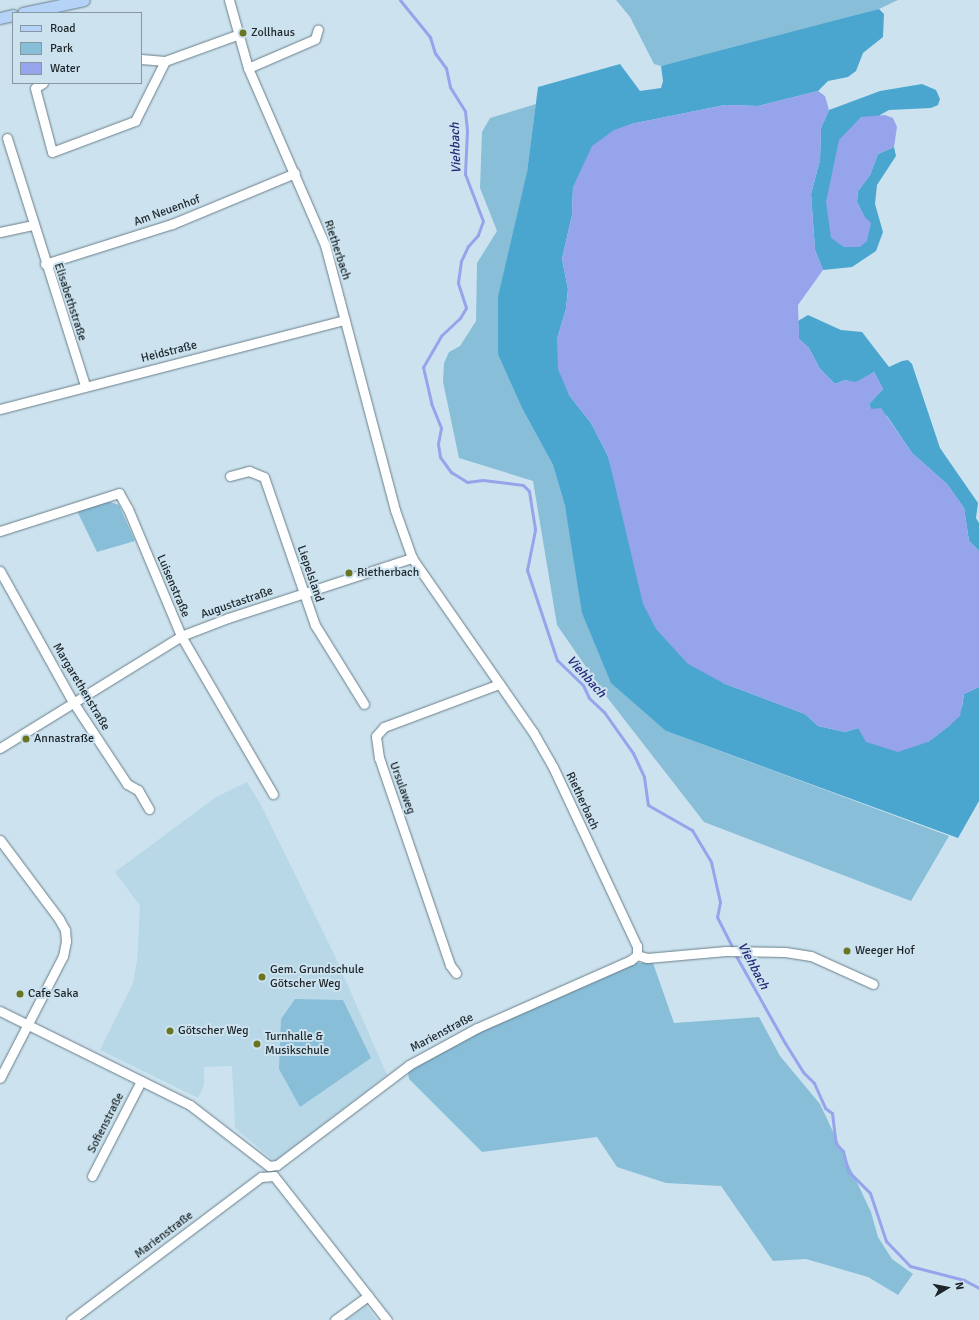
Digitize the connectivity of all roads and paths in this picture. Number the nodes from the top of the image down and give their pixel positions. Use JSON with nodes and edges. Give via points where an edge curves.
{"nodes":[{"id":1,"x":84,"y":0,"type":"edge"},
{"id":2,"x":229,"y":0,"type":"edge"},
{"id":3,"x":28,"y":12,"type":"edge"},
{"id":4,"x":12,"y":15,"type":"edge"},
{"id":5,"x":0,"y":18,"type":"edge"},
{"id":6,"x":318,"y":29,"type":"dead end"},
{"id":7,"x":237,"y":35,"type":"junction"},
{"id":8,"x":142,"y":59,"type":"edge"},
{"id":9,"x":165,"y":61,"type":"junction"},
{"id":10,"x":248,"y":68,"type":"junction"},
{"id":11,"x":41,"y":84,"type":"edge"},
{"id":12,"x":6,"y":138,"type":"dead end"},
{"id":13,"x":295,"y":173,"type":"junction"},
{"id":14,"x":32,"y":225,"type":"junction"},
{"id":15,"x":0,"y":232,"type":"edge"},
{"id":16,"x":45,"y":264,"type":"junction"},
{"id":17,"x":345,"y":320,"type":"junction"},
{"id":18,"x":85,"y":386,"type":"junction"},
{"id":19,"x":0,"y":409,"type":"edge"},
{"id":20,"x":230,"y":476,"type":"dead end"},
{"id":21,"x":0,"y":531,"type":"edge"},
{"id":22,"x":412,"y":558,"type":"junction"},
{"id":23,"x":0,"y":571,"type":"edge"},
{"id":24,"x":303,"y":594,"type":"junction"},
{"id":25,"x":181,"y":636,"type":"junction"},
{"id":26,"x":499,"y":684,"type":"junction"},
{"id":27,"x":73,"y":702,"type":"junction"},
{"id":28,"x":364,"y":704,"type":"dead end"},
{"id":29,"x":0,"y":748,"type":"edge"},
{"id":30,"x":273,"y":794,"type":"dead end"},
{"id":31,"x":149,"y":809,"type":"dead end"},
{"id":32,"x":0,"y":840,"type":"edge"},
{"id":33,"x":637,"y":955,"type":"junction"},
{"id":34,"x":456,"y":973,"type":"dead end"},
{"id":35,"x":873,"y":984,"type":"dead end"},
{"id":36,"x":0,"y":1011,"type":"edge"},
{"id":37,"x":27,"y":1024,"type":"junction"},
{"id":38,"x":0,"y":1078,"type":"edge"},
{"id":39,"x":141,"y":1081,"type":"junction"},
{"id":40,"x":92,"y":1176,"type":"dead end"},
{"id":41,"x":368,"y":1296,"type":"junction"},
{"id":42,"x":71,"y":1320,"type":"edge"},
{"id":43,"x":335,"y":1320,"type":"edge"},
{"id":44,"x":387,"y":1320,"type":"edge"}],
"edges":[{"from":1,"to":3,"type":"main road"},
{"from":2,"to":7,"type":"street","name":"Rietherbach"},
{"from":4,"to":5,"type":"main road"},
{"from":6,"to":10,"type":"street","via":[[315,39]]},
{"from":7,"to":9,"type":"street"},
{"from":7,"to":10,"type":"street","name":"Rietherbach"},
{"from":8,"to":9,"type":"street"},
{"from":9,"to":11,"type":"street","via":[[135,121],[52,152],[35,88]]},
{"from":10,"to":13,"type":"street","name":"Rietherbach"},
{"from":12,"to":14,"type":"street","name":"Elisabethstraße"},
{"from":13,"to":16,"type":"street","name":"Am Neuenhof","via":[[172,224]]},
{"from":13,"to":17,"type":"street","name":"Rietherbach","via":[[325,245]]},
{"from":14,"to":15,"type":"street"},
{"from":14,"to":16,"type":"street","name":"Elisabethstraße"},
{"from":16,"to":18,"type":"street","name":"Elisabethstraße"},
{"from":17,"to":18,"type":"street","name":"Heidstraße"},
{"from":17,"to":22,"type":"street","name":"Rietherbach","via":[[396,510]]},
{"from":18,"to":19,"type":"street","name":"Heidstraße"},
{"from":20,"to":24,"type":"street","name":"Liepelsland","via":[[249,470],[264,477]]},
{"from":21,"to":25,"type":"street","name":"Luisenstraße","via":[[119,493]]},
{"from":22,"to":24,"type":"street","name":"Augustastraße"},
{"from":22,"to":26,"type":"street","name":"Rietherbach"},
{"from":23,"to":27,"type":"street","name":"Margarethenstraße"},
{"from":24,"to":25,"type":"street","name":"Augustastraße"},
{"from":24,"to":28,"type":"street","name":"Liepelsland","via":[[315,624]]},
{"from":25,"to":27,"type":"street","name":"Augustastraße"},
{"from":25,"to":30,"type":"street","name":"Luisenstraße"},
{"from":26,"to":33,"type":"street","name":"Rietherbach","via":[[533,732],[552,767],[637,946]]},
{"from":26,"to":34,"type":"street","name":"Ursulaweg","via":[[384,727],[376,736],[379,758],[450,966]]},
{"from":27,"to":29,"type":"street","name":"Augustastraße"},
{"from":27,"to":31,"type":"street","name":"Margarethenstraße","via":[[127,784],[138,790]]},
{"from":32,"to":37,"type":"street","via":[[65,930],[63,956]]},
{"from":33,"to":35,"type":"street","via":[[647,958],[747,950],[811,956]]},
{"from":33,"to":39,"type":"street","name":"Marienstraße","via":[[631,960],[477,1028],[409,1065],[277,1165],[269,1166],[262,1163],[190,1105]]},
{"from":36,"to":37,"type":"street"},
{"from":37,"to":38,"type":"street"},
{"from":37,"to":39,"type":"street"},
{"from":39,"to":40,"type":"street","name":"Sofienstraße"},
{"from":41,"to":42,"type":"street","name":"Marienstraße","via":[[274,1176],[261,1177]]},
{"from":41,"to":43,"type":"street"},
{"from":41,"to":44,"type":"street"}]}
